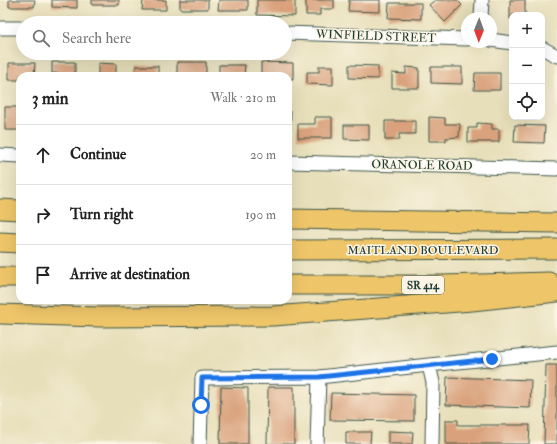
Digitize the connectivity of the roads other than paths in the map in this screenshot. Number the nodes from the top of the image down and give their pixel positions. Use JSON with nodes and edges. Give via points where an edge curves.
{"nodes":[{"id":1,"x":482,"y":0,"type":"edge"},
{"id":2,"x":481,"y":12,"type":"edge"},
{"id":3,"x":0,"y":28,"type":"edge"},
{"id":4,"x":16,"y":28,"type":"edge"},
{"id":5,"x":292,"y":33,"type":"edge"},
{"id":6,"x":461,"y":39,"type":"edge"},
{"id":7,"x":497,"y":41,"type":"edge"},
{"id":8,"x":509,"y":43,"type":"edge"},
{"id":9,"x":545,"y":50,"type":"edge"},
{"id":10,"x":557,"y":56,"type":"edge"},
{"id":11,"x":0,"y":156,"type":"edge"},
{"id":12,"x":16,"y":156,"type":"edge"},
{"id":13,"x":292,"y":162,"type":"edge"},
{"id":14,"x":557,"y":169,"type":"edge"},
{"id":15,"x":0,"y":209,"type":"edge"},
{"id":16,"x":16,"y":210,"type":"edge"},
{"id":17,"x":292,"y":219,"type":"edge"},
{"id":18,"x":557,"y":223,"type":"edge"},
{"id":19,"x":0,"y":242,"type":"edge"},
{"id":20,"x":16,"y":243,"type":"edge"},
{"id":21,"x":292,"y":250,"type":"edge"},
{"id":22,"x":557,"y":250,"type":"edge"},
{"id":23,"x":0,"y":277,"type":"edge"},
{"id":24,"x":16,"y":277,"type":"edge"},
{"id":25,"x":557,"y":281,"type":"edge"},
{"id":26,"x":292,"y":285,"type":"edge"},
{"id":27,"x":557,"y":292,"type":"edge"},
{"id":28,"x":0,"y":314,"type":"edge"},
{"id":29,"x":557,"y":352,"type":"edge"},
{"id":30,"x":429,"y":365,"type":"junction"},
{"id":31,"x":319,"y":377,"type":"junction"},
{"id":32,"x":200,"y":444,"type":"edge"},
{"id":33,"x":317,"y":444,"type":"edge"},
{"id":34,"x":432,"y":444,"type":"edge"}],
"edges":[{"from":1,"to":2,"type":"street"},
{"from":3,"to":4,"type":"street"},
{"from":5,"to":6,"type":"street","name":"WINFIELD STREET"},
{"from":7,"to":8,"type":"street"},
{"from":9,"to":10,"type":"street"},
{"from":11,"to":12,"type":"street"},
{"from":13,"to":14,"type":"street","name":"ORANOLE ROAD"},
{"from":15,"to":16,"type":"highway"},
{"from":17,"to":18,"type":"highway"},
{"from":19,"to":20,"type":"highway"},
{"from":21,"to":22,"type":"highway","name":"MAITLAND BOULEVARD"},
{"from":23,"to":24,"type":"highway"},
{"from":25,"to":26,"type":"highway","number":"SR 414","via":[[442,285]]},
{"from":27,"to":28,"type":"highway","via":[[472,302],[273,316],[100,317]]},
{"from":29,"to":30,"type":"street"},
{"from":30,"to":31,"type":"street"},
{"from":30,"to":34,"type":"street","via":[[432,383]]},
{"from":31,"to":32,"type":"street","via":[[202,378]]},
{"from":31,"to":33,"type":"street"}]}
